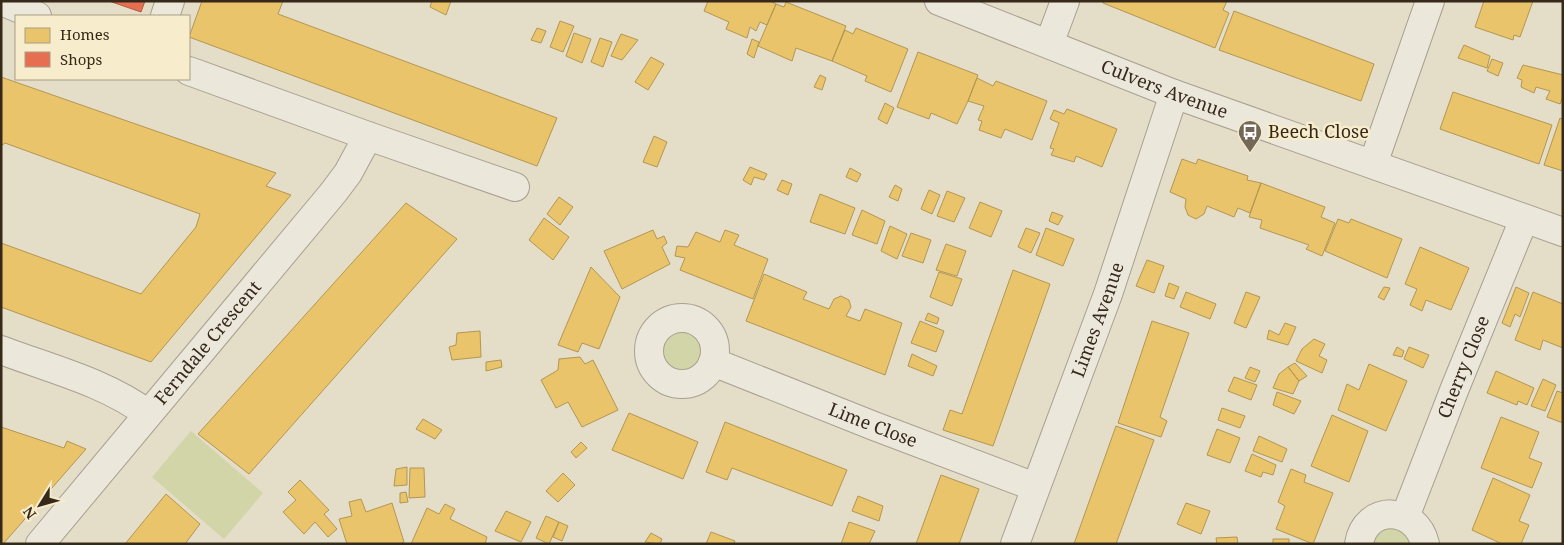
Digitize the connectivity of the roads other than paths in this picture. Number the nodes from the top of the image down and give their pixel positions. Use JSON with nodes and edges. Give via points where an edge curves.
{"nodes":[{"id":1,"x":1,"y":1,"type":"edge"},
{"id":2,"x":170,"y":1,"type":"edge"},
{"id":3,"x":939,"y":1,"type":"edge"},
{"id":4,"x":1065,"y":1,"type":"edge"},
{"id":5,"x":1430,"y":1,"type":"edge"},
{"id":6,"x":35,"y":15,"type":"edge"},
{"id":7,"x":165,"y":15,"type":"edge"},
{"id":8,"x":1049,"y":44,"type":"junction"},
{"id":9,"x":190,"y":71,"type":"edge"},
{"id":10,"x":1174,"y":94,"type":"junction"},
{"id":11,"x":368,"y":136,"type":"junction"},
{"id":12,"x":1373,"y":164,"type":"junction"},
{"id":13,"x":515,"y":187,"type":"dead end"},
{"id":14,"x":1524,"y":218,"type":"junction"},
{"id":15,"x":1563,"y":232,"type":"edge"},
{"id":16,"x":1,"y":350,"type":"edge"},
{"id":17,"x":713,"y":362,"type":"dead end"},
{"id":18,"x":148,"y":414,"type":"junction"},
{"id":19,"x":1035,"y":487,"type":"junction"},
{"id":20,"x":1405,"y":517,"type":"junction"},
{"id":21,"x":40,"y":544,"type":"edge"},
{"id":22,"x":1015,"y":544,"type":"edge"},
{"id":23,"x":1359,"y":544,"type":"edge"},
{"id":24,"x":1425,"y":544,"type":"edge"}],
"edges":[{"from":1,"to":6,"type":"street"},
{"from":2,"to":7,"type":"street"},
{"from":3,"to":8,"type":"street","name":"Culvers Avenue"},
{"from":4,"to":8,"type":"street"},
{"from":5,"to":12,"type":"street"},
{"from":8,"to":10,"type":"street","name":"Culvers Avenue"},
{"from":9,"to":11,"type":"street"},
{"from":10,"to":12,"type":"street","name":"Culvers Avenue"},
{"from":10,"to":19,"type":"street","name":"Limes Avenue","via":[[1108,294]]},
{"from":11,"to":13,"type":"street"},
{"from":11,"to":18,"type":"street","name":"Ferndale Crescent","via":[[333,193]]},
{"from":12,"to":14,"type":"street","name":"Culvers Avenue"},
{"from":14,"to":15,"type":"street","name":"Culvers Avenue"},
{"from":14,"to":20,"type":"street","name":"Cherry Close"},
{"from":16,"to":18,"type":"street","via":[[105,388]]},
{"from":17,"to":19,"type":"street","name":"Lime Close"},
{"from":18,"to":21,"type":"street","name":"Ferndale Crescent"},
{"from":19,"to":22,"type":"street","name":"Limes Avenue"},
{"from":20,"to":23,"type":"street","via":[[1383,515],[1374,520],[1365,527]]},
{"from":20,"to":24,"type":"street","via":[[1421,532]]}]}
